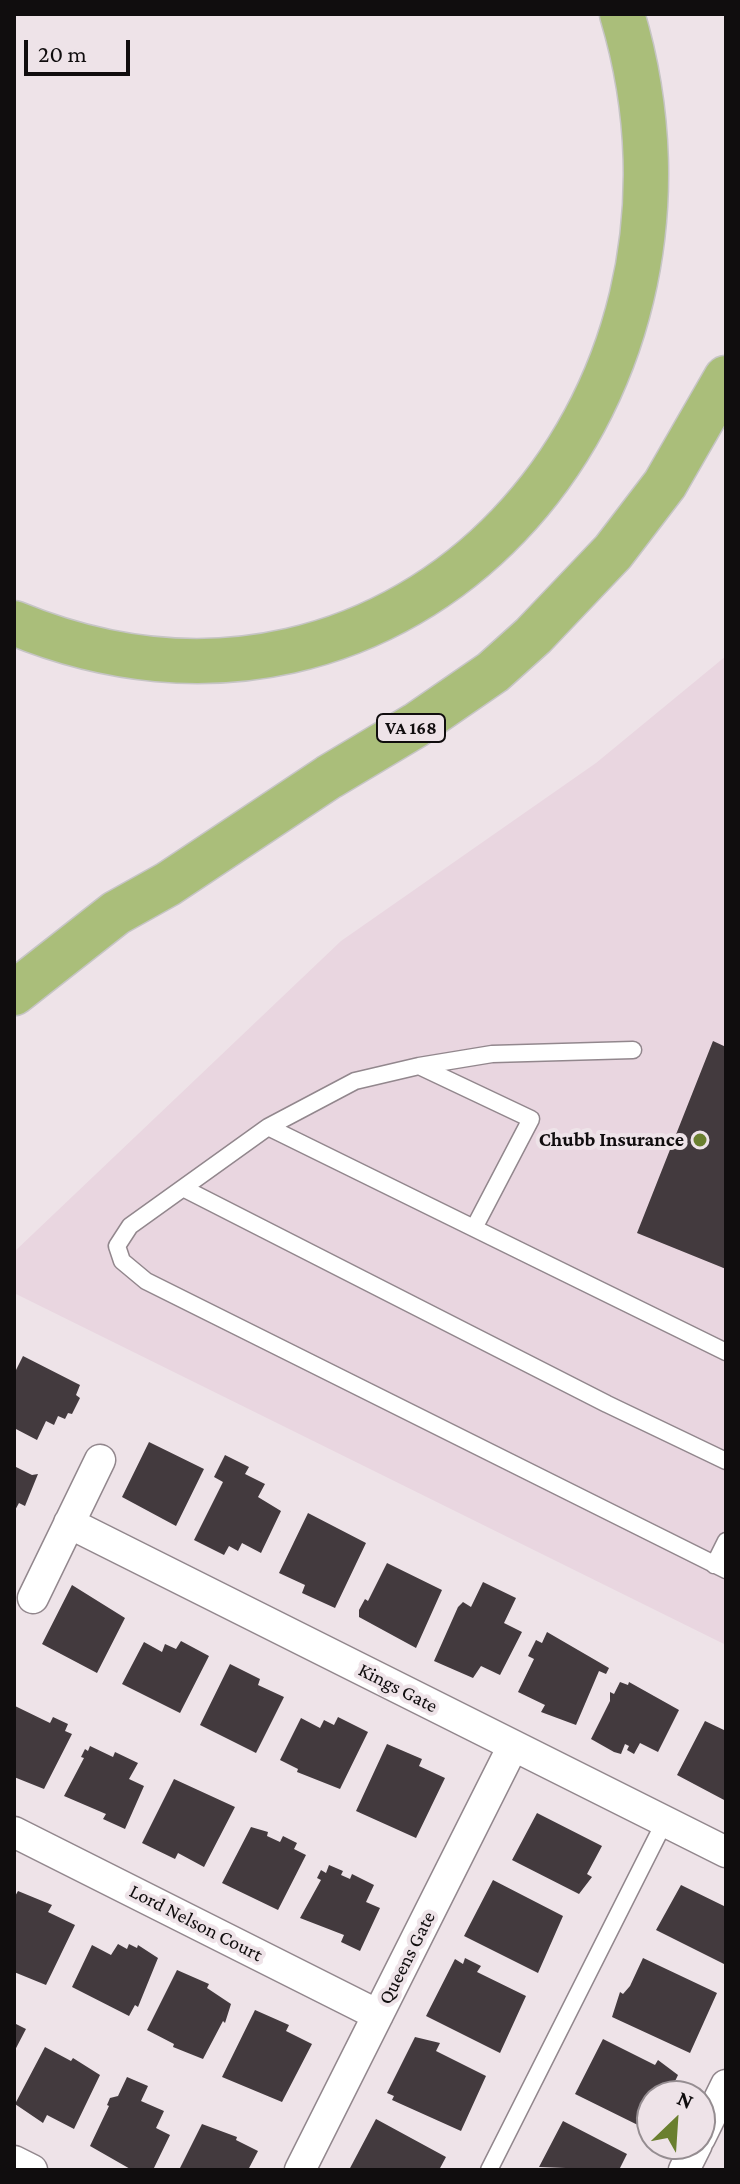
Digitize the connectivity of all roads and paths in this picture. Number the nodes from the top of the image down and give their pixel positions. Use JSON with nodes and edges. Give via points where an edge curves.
{"nodes":[{"id":1,"x":622,"y":14,"type":"edge"},
{"id":2,"x":726,"y":378,"type":"edge"},
{"id":3,"x":14,"y":623,"type":"edge"},
{"id":4,"x":14,"y":993,"type":"edge"},
{"id":5,"x":633,"y":1050,"type":"dead end"},
{"id":6,"x":419,"y":1066,"type":"junction"},
{"id":7,"x":268,"y":1127,"type":"junction"},
{"id":8,"x":183,"y":1188,"type":"junction"},
{"id":9,"x":474,"y":1228,"type":"junction"},
{"id":10,"x":726,"y":1352,"type":"edge"},
{"id":11,"x":100,"y":1460,"type":"dead end"},
{"id":12,"x":726,"y":1461,"type":"edge"},
{"id":13,"x":69,"y":1523,"type":"junction"},
{"id":14,"x":726,"y":1541,"type":"edge"},
{"id":15,"x":720,"y":1567,"type":"edge"},
{"id":16,"x":33,"y":1598,"type":"dead end"},
{"id":17,"x":513,"y":1746,"type":"junction"},
{"id":18,"x":665,"y":1821,"type":"junction"},
{"id":19,"x":14,"y":1832,"type":"edge"},
{"id":20,"x":726,"y":1852,"type":"edge"},
{"id":21,"x":378,"y":2015,"type":"junction"},
{"id":22,"x":726,"y":2085,"type":"edge"},
{"id":23,"x":716,"y":2105,"type":"edge"},
{"id":24,"x":14,"y":2161,"type":"edge"},
{"id":25,"x":32,"y":2170,"type":"edge"},
{"id":26,"x":300,"y":2170,"type":"edge"},
{"id":27,"x":489,"y":2170,"type":"edge"}],
"edges":[{"from":1,"to":3,"type":"highway","via":[[645,76],[658,147],[662,192],[652,296],[631,366],[594,442],[520,533],[426,603],[312,649],[186,663],[141,659],[45,636]]},
{"from":2,"to":4,"type":"highway","number":"VA 168","via":[[665,484],[613,552],[513,654],[416,725],[116,913]]},
{"from":5,"to":6,"type":"lane","via":[[492,1054]]},
{"from":6,"to":7,"type":"lane","via":[[355,1081]]},
{"from":6,"to":9,"type":"lane","via":[[531,1119]]},
{"from":7,"to":8,"type":"lane"},
{"from":7,"to":9,"type":"lane"},
{"from":8,"to":12,"type":"lane"},
{"from":8,"to":15,"type":"lane","via":[[130,1226],[117,1246],[122,1261],[146,1281]]},
{"from":9,"to":10,"type":"lane"},
{"from":11,"to":13,"type":"street"},
{"from":13,"to":16,"type":"street"},
{"from":13,"to":17,"type":"street","name":"Kings Gate"},
{"from":14,"to":15,"type":"lane"},
{"from":17,"to":18,"type":"street","name":"Kings Gate"},
{"from":17,"to":21,"type":"street","name":"Queens Gate"},
{"from":18,"to":20,"type":"street","name":"Kings Gate"},
{"from":18,"to":27,"type":"lane"},
{"from":19,"to":21,"type":"street","name":"Lord Nelson Court"},
{"from":21,"to":26,"type":"street","name":"Queens Gate"},
{"from":22,"to":23,"type":"street"},
{"from":24,"to":25,"type":"street"}]}
